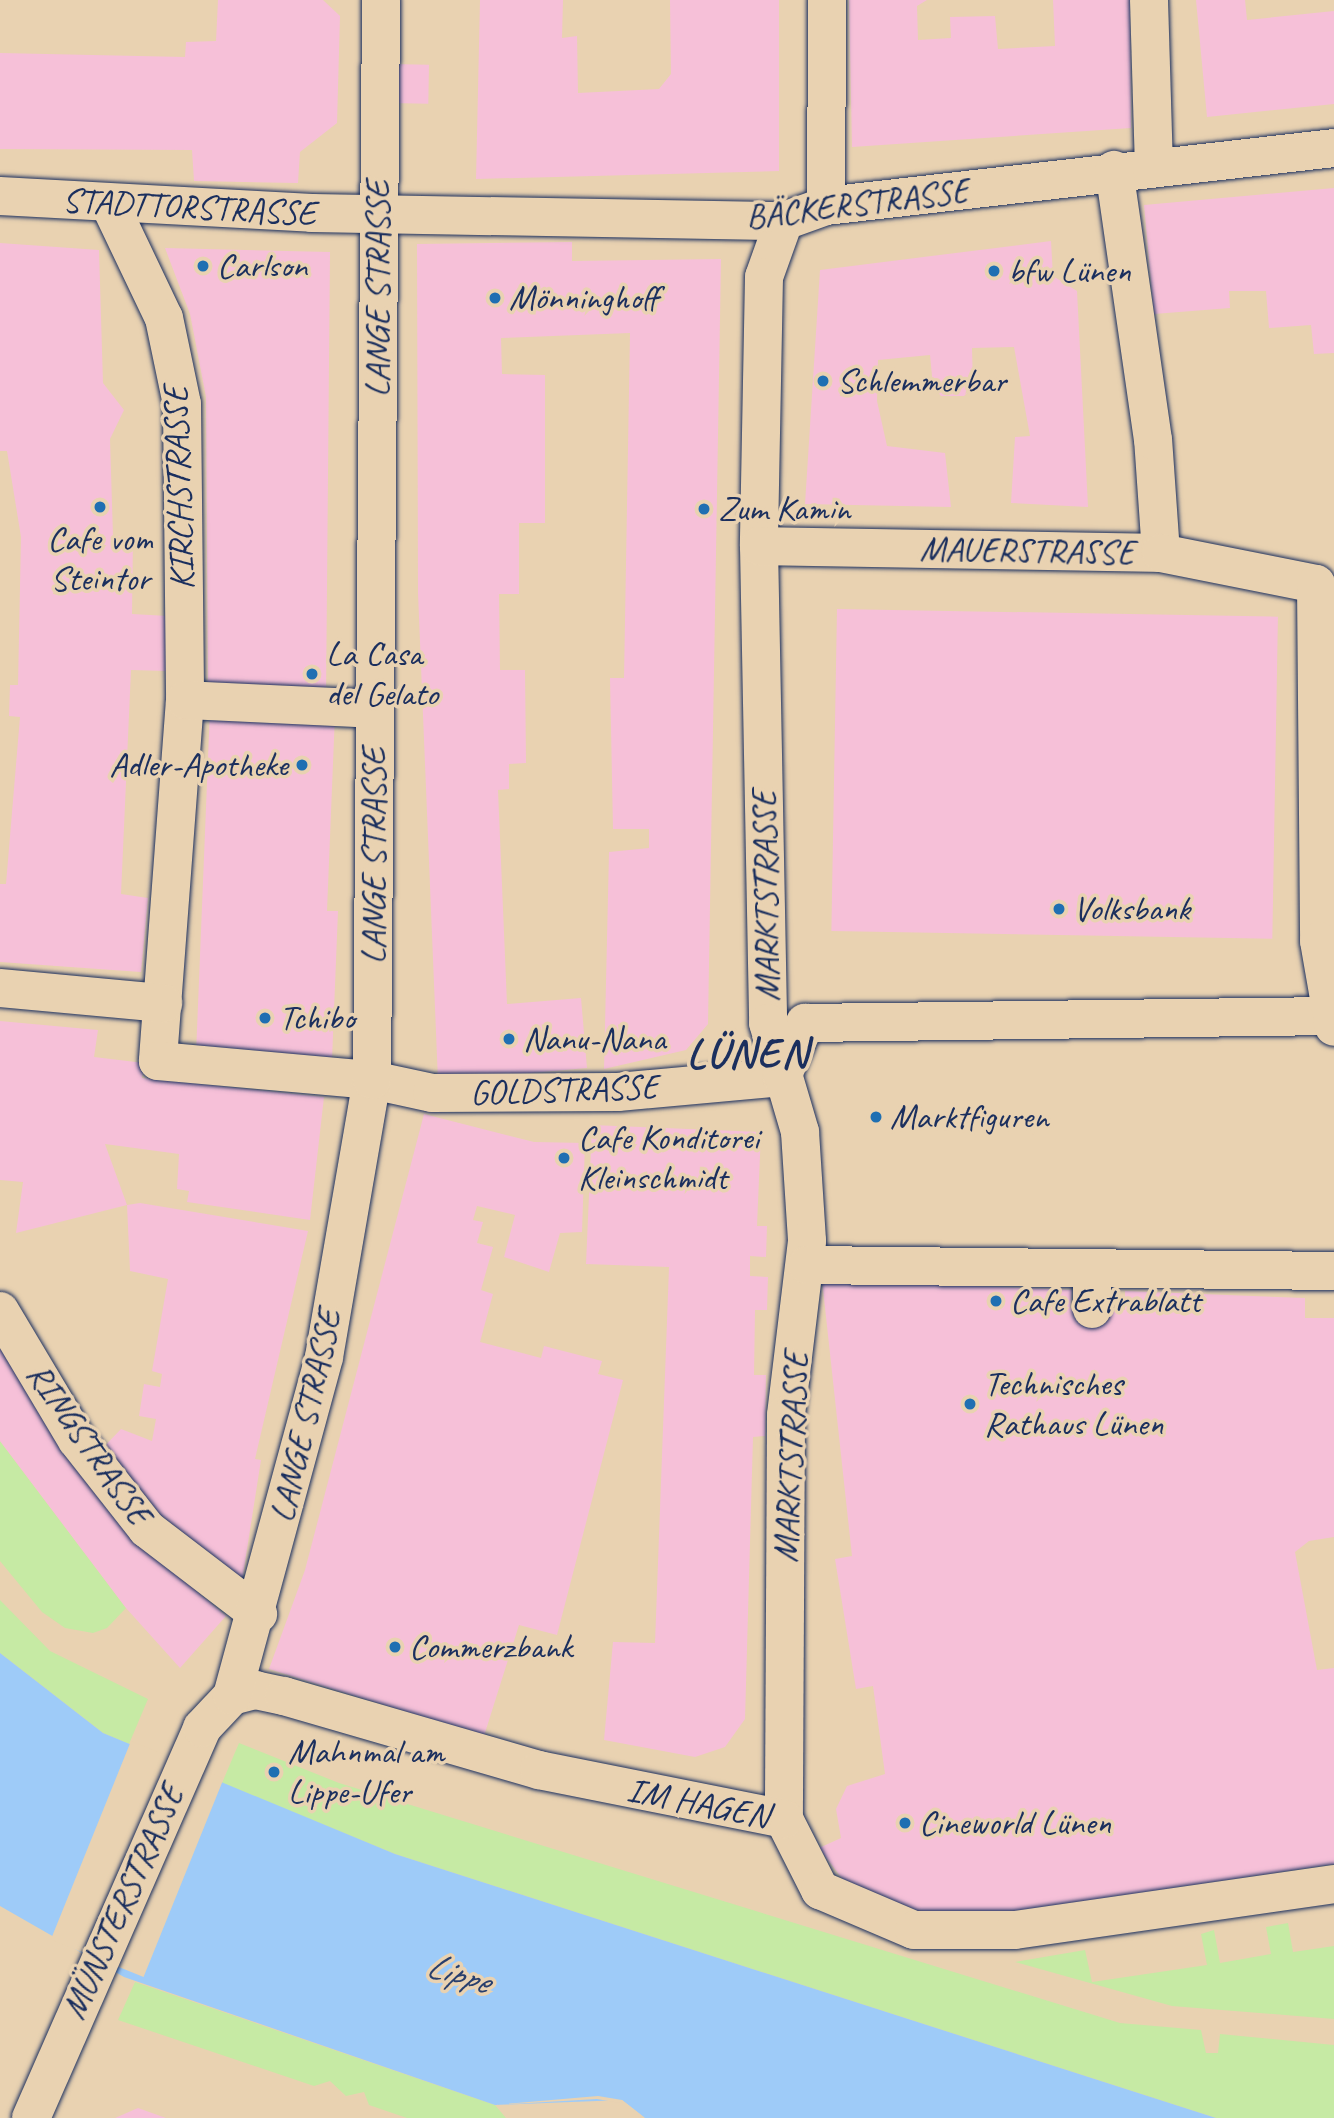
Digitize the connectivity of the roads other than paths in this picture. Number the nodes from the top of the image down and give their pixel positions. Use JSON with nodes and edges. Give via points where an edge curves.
{"nodes":[{"id":1,"x":381,"y":0,"type":"edge"},
{"id":2,"x":827,"y":0,"type":"edge"},
{"id":3,"x":1149,"y":0,"type":"edge"},
{"id":4,"x":1334,"y":148,"type":"edge"},
{"id":5,"x":1154,"y":166,"type":"junction"},
{"id":6,"x":1114,"y":170,"type":"junction"},
{"id":7,"x":0,"y":196,"type":"edge"},
{"id":8,"x":110,"y":205,"type":"junction"},
{"id":9,"x":826,"y":206,"type":"junction"},
{"id":10,"x":379,"y":215,"type":"junction"},
{"id":11,"x":784,"y":221,"type":"junction"},
{"id":12,"x":760,"y":546,"type":"junction"},
{"id":13,"x":1161,"y":553,"type":"junction"},
{"id":14,"x":185,"y":700,"type":"junction"},
{"id":15,"x":375,"y":709,"type":"junction"},
{"id":16,"x":0,"y":988,"type":"edge"},
{"id":17,"x":163,"y":1003,"type":"junction"},
{"id":18,"x":1333,"y":1020,"type":"edge"},
{"id":19,"x":782,"y":1077,"type":"junction"},
{"id":20,"x":372,"y":1080,"type":"junction"},
{"id":21,"x":807,"y":1265,"type":"junction"},
{"id":22,"x":1092,"y":1270,"type":"junction"},
{"id":23,"x":1334,"y":1271,"type":"edge"},
{"id":24,"x":1092,"y":1309,"type":"dead end"},
{"id":25,"x":0,"y":1311,"type":"edge"},
{"id":26,"x":258,"y":1614,"type":"junction"},
{"id":27,"x":232,"y":1696,"type":"junction"},
{"id":28,"x":784,"y":1819,"type":"junction"},
{"id":29,"x":1334,"y":1884,"type":"edge"},
{"id":30,"x":31,"y":2118,"type":"edge"}],
"edges":[{"from":1,"to":10,"type":"street","name":"LANGE STRASSE"},
{"from":2,"to":9,"type":"street"},
{"from":3,"to":5,"type":"street"},
{"from":4,"to":5,"type":"street","name":"BÄCKERSTRASSE"},
{"from":5,"to":6,"type":"street","name":"BÄCKERSTRASSE"},
{"from":6,"to":9,"type":"street","name":"BÄCKERSTRASSE"},
{"from":6,"to":13,"type":"street","name":"MAUERSTRASSE","via":[[1153,440]]},
{"from":7,"to":8,"type":"street","name":"STADTTORSTRASSE"},
{"from":8,"to":10,"type":"street","name":"STADTTORSTRASSE"},
{"from":8,"to":14,"type":"street","name":"KIRCHSTRASSE","via":[[164,318],[182,404]]},
{"from":9,"to":11,"type":"street","name":"BÄCKERSTRASSE"},
{"from":10,"to":11,"type":"street","name":"BÄCKERSTRASSE"},
{"from":10,"to":15,"type":"street","name":"LANGE STRASSE"},
{"from":11,"to":12,"type":"street","name":"MARKTSTRASSE","via":[[764,277]]},
{"from":12,"to":13,"type":"street","name":"MAUERSTRASSE"},
{"from":12,"to":19,"type":"street","name":"MARKTSTRASSE","via":[[768,1023]]},
{"from":13,"to":18,"type":"street","via":[[1316,584],[1322,885]]},
{"from":14,"to":15,"type":"street"},
{"from":14,"to":17,"type":"street","name":"KIRCHSTRASSE"},
{"from":15,"to":20,"type":"street","name":"LANGE STRASSE"},
{"from":16,"to":17,"type":"street"},
{"from":17,"to":20,"type":"street","name":"KIRCHSTRASSE","via":[[158,1061]]},
{"from":18,"to":19,"type":"street","via":[[805,1023]]},
{"from":19,"to":20,"type":"street","name":"GOLDSTRASSE","via":[[618,1092],[432,1093]]},
{"from":19,"to":21,"type":"street","name":"MARKTSTRASSE","via":[[800,1132]]},
{"from":20,"to":26,"type":"street","name":"LANGE STRASSE","via":[[324,1357]]},
{"from":21,"to":22,"type":"street","via":[[868,1275],[997,1278]]},
{"from":21,"to":28,"type":"street","name":"MARKTSTRASSE","via":[[786,1415]]},
{"from":22,"to":23,"type":"street","via":[[1205,1283]]},
{"from":22,"to":24,"type":"street"},
{"from":25,"to":26,"type":"street","name":"RINGSTRASSE","via":[[77,1440],[147,1530]]},
{"from":26,"to":27,"type":"street","name":"LANGE STRASSE"},
{"from":27,"to":28,"type":"street","name":"IM HAGEN","via":[[255,1690],[284,1696],[539,1770]]},
{"from":27,"to":30,"type":"street","name":"MÜNSTERSTRASSE","via":[[202,1728],[73,2011]]},
{"from":28,"to":29,"type":"street","name":"IM HAGEN","via":[[820,1890],[914,1930],[1015,1930]]}]}
